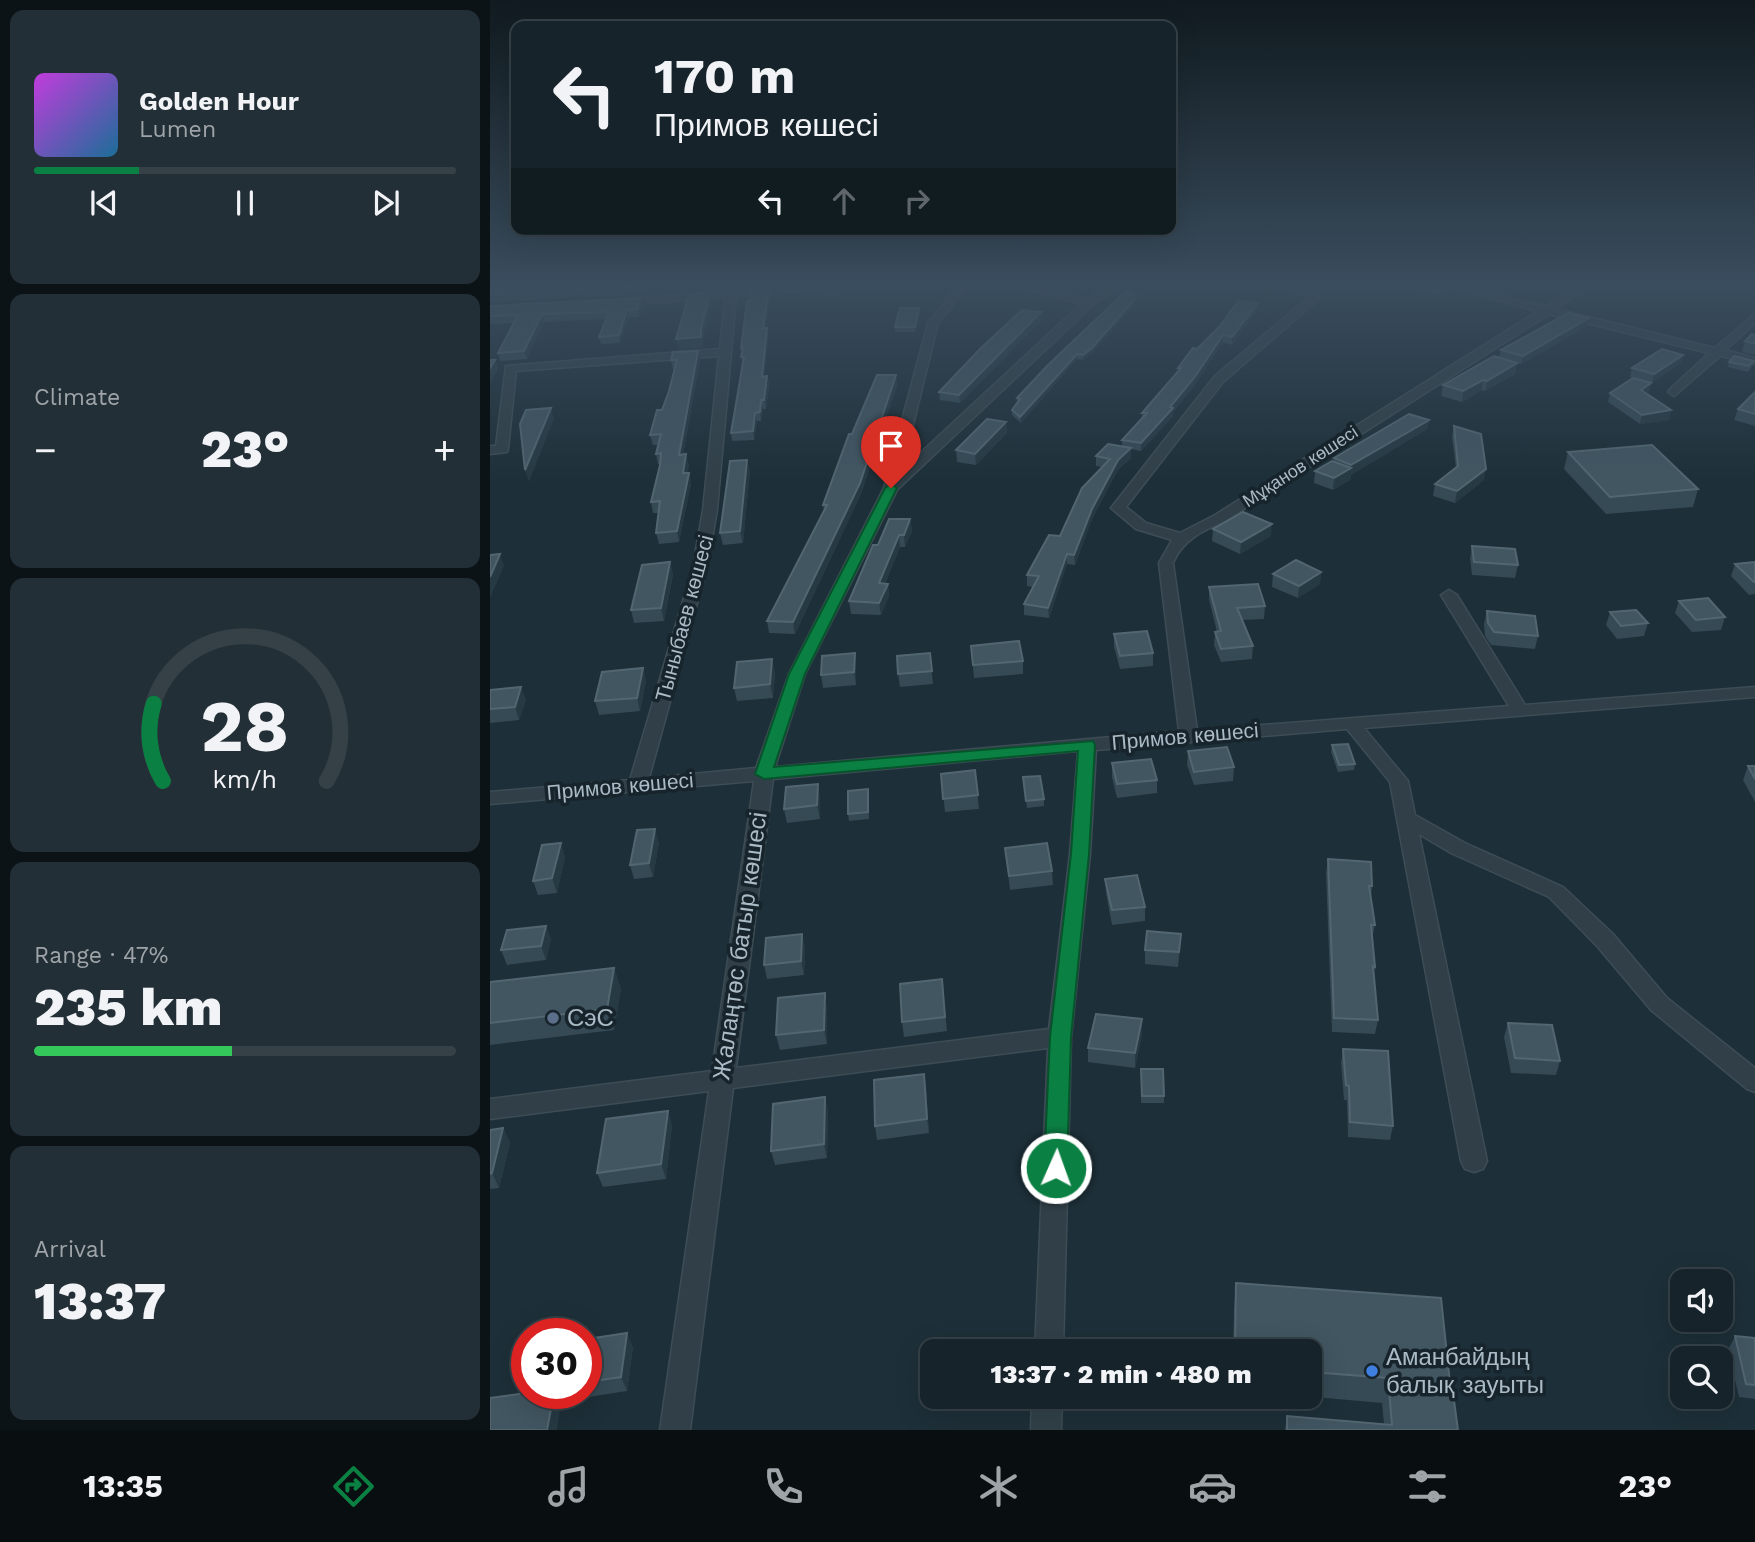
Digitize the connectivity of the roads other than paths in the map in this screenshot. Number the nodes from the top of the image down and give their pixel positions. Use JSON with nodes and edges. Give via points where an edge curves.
{"nodes":[{"id":1,"x":726,"y":349,"type":"edge"},
{"id":2,"x":926,"y":349,"type":"edge"},
{"id":3,"x":1040,"y":349,"type":"edge"},
{"id":4,"x":1255,"y":349,"type":"edge"},
{"id":5,"x":1483,"y":349,"type":"edge"},
{"id":6,"x":1707,"y":349,"type":"edge"},
{"id":7,"x":1719,"y":349,"type":"edge"},
{"id":8,"x":1716,"y":351,"type":"junction"},
{"id":9,"x":726,"y":352,"type":"junction"},
{"id":10,"x":1755,"y":361,"type":"edge"},
{"id":11,"x":1674,"y":392,"type":"dead end"},
{"id":12,"x":490,"y":450,"type":"edge"},
{"id":13,"x":891,"y":488,"type":"junction"},
{"id":14,"x":1182,"y":538,"type":"junction"},
{"id":15,"x":1449,"y":595,"type":"dead end"},
{"id":16,"x":1755,"y":692,"type":"edge"},
{"id":17,"x":1520,"y":710,"type":"junction"},
{"id":18,"x":1351,"y":723,"type":"junction"},
{"id":19,"x":1189,"y":736,"type":"junction"},
{"id":20,"x":1087,"y":745,"type":"junction"},
{"id":21,"x":764,"y":774,"type":"junction"},
{"id":22,"x":638,"y":785,"type":"junction"},
{"id":23,"x":490,"y":798,"type":"edge"},
{"id":24,"x":1406,"y":818,"type":"junction"},
{"id":25,"x":1060,"y":1037,"type":"junction"},
{"id":26,"x":721,"y":1082,"type":"junction"},
{"id":27,"x":1755,"y":1082,"type":"edge"},
{"id":28,"x":490,"y":1109,"type":"edge"},
{"id":29,"x":1474,"y":1161,"type":"dead end"},
{"id":30,"x":1049,"y":1339,"type":"edge"},
{"id":31,"x":1047,"y":1409,"type":"edge"},
{"id":32,"x":675,"y":1430,"type":"edge"},
{"id":33,"x":1046,"y":1430,"type":"edge"}],
"edges":[{"from":1,"to":9,"type":"street","name":"Тыныбаев көшесі"},
{"from":2,"to":13,"type":"street","name":"Жалаңтөс батыр көшесі"},
{"from":3,"to":13,"type":"street","name":"Жалаңтөс батыр көшесі"},
{"from":4,"to":14,"type":"street","via":[[1219,379],[1118,508],[1140,526]]},
{"from":5,"to":14,"type":"street","name":"Мұқанов көшесі"},
{"from":6,"to":8,"type":"street"},
{"from":7,"to":8,"type":"street"},
{"from":8,"to":10,"type":"street"},
{"from":8,"to":11,"type":"street"},
{"from":9,"to":12,"type":"street","via":[[510,368],[502,449]]},
{"from":9,"to":22,"type":"street","name":"Тыныбаев көшесі","via":[[701,567]]},
{"from":13,"to":21,"type":"street","name":"Жалаңтөс батыр көшесі","via":[[797,674]]},
{"from":14,"to":19,"type":"street","via":[[1170,548],[1166,563]]},
{"from":15,"to":17,"type":"street"},
{"from":16,"to":17,"type":"street","name":"Примов көшесі"},
{"from":17,"to":18,"type":"street","name":"Примов көшесі"},
{"from":18,"to":19,"type":"street","name":"Примов көшесі"},
{"from":18,"to":24,"type":"street","via":[[1399,781]]},
{"from":19,"to":20,"type":"street","name":"Примов көшесі"},
{"from":20,"to":21,"type":"street","name":"Примов көшесі"},
{"from":20,"to":25,"type":"street"},
{"from":21,"to":22,"type":"street","name":"Примов көшесі"},
{"from":21,"to":26,"type":"street","name":"Жалаңтөс батыр көшесі"},
{"from":22,"to":23,"type":"street","name":"Примов көшесі"},
{"from":24,"to":27,"type":"street","via":[[1458,848],[1556,892],[1605,940],[1659,1004]]},
{"from":24,"to":29,"type":"street"},
{"from":25,"to":26,"type":"street"},
{"from":25,"to":30,"type":"street"},
{"from":26,"to":28,"type":"street"},
{"from":26,"to":32,"type":"street","name":"Жалаңтөс батыр көшесі"},
{"from":31,"to":33,"type":"street"}]}
